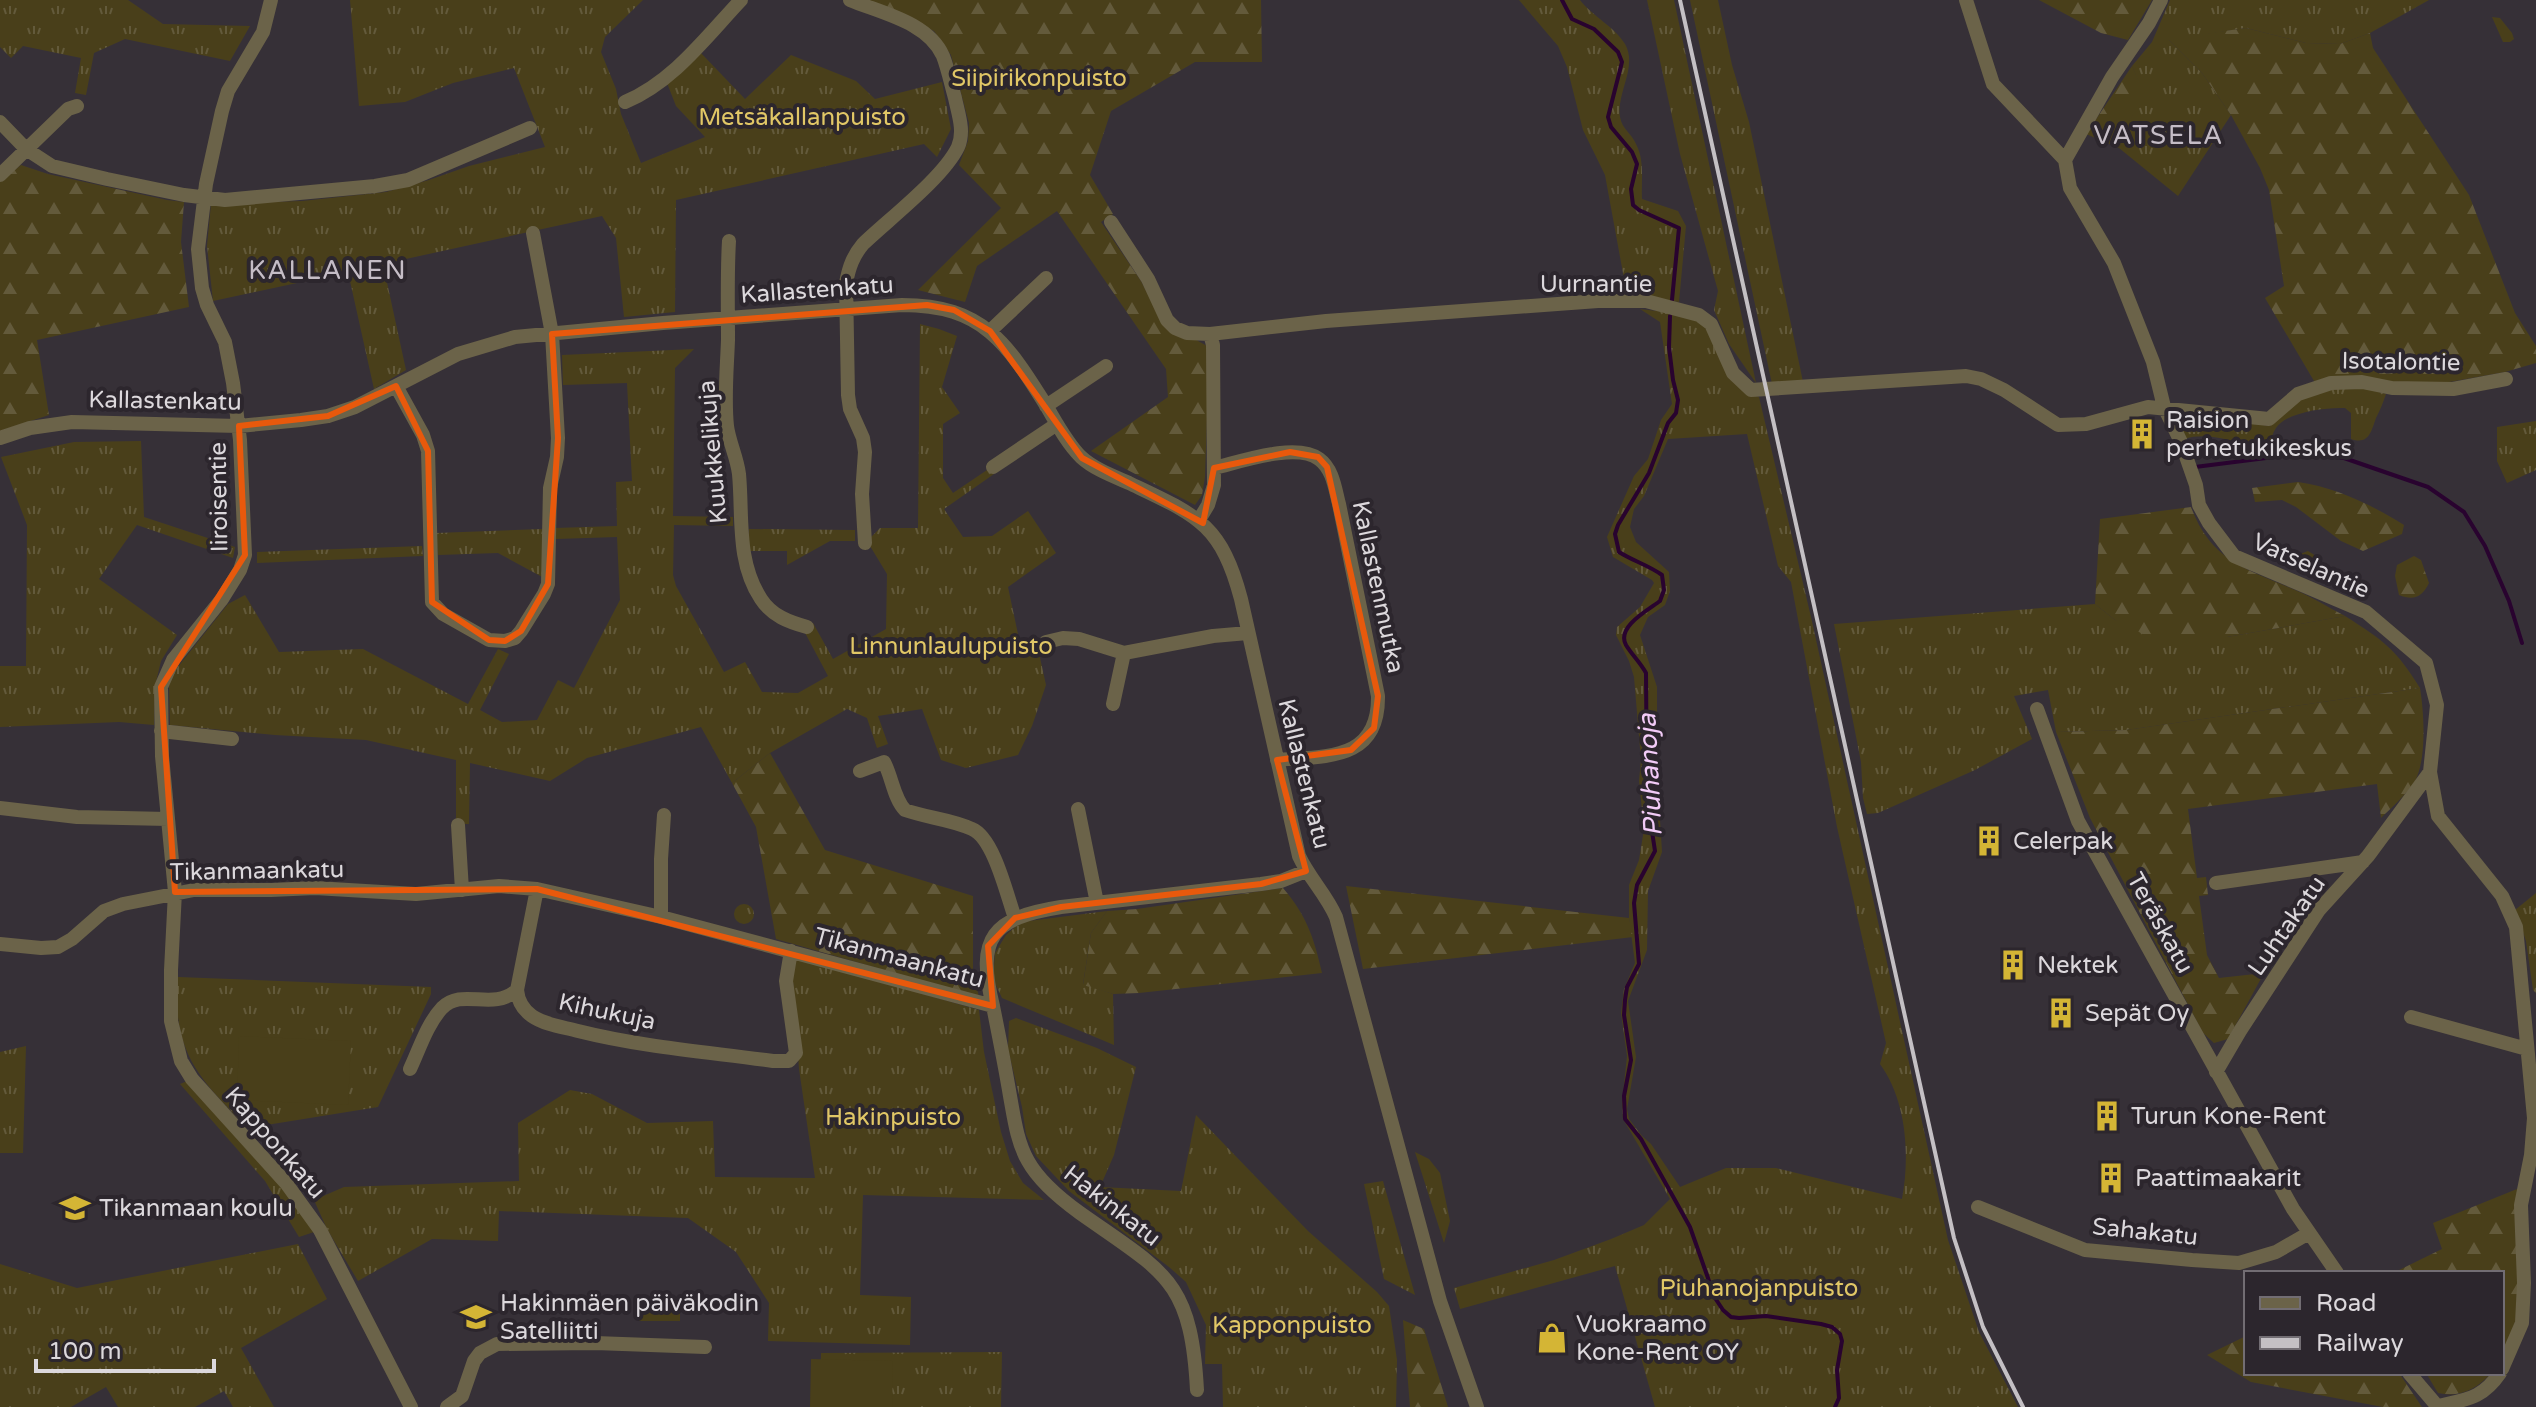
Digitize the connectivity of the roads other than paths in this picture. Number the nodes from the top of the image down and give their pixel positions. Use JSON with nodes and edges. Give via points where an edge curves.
{"nodes":[{"id":1,"x":271,"y":0,"type":"edge"},
{"id":2,"x":741,"y":0,"type":"edge"},
{"id":3,"x":850,"y":0,"type":"edge"},
{"id":4,"x":1966,"y":0,"type":"edge"},
{"id":5,"x":2161,"y":0,"type":"edge"},
{"id":6,"x":625,"y":102,"type":"dead end"},
{"id":7,"x":77,"y":106,"type":"dead end"},
{"id":8,"x":0,"y":122,"type":"edge"},
{"id":9,"x":530,"y":128,"type":"dead end"},
{"id":10,"x":26,"y":149,"type":"junction"},
{"id":11,"x":2065,"y":160,"type":"junction"},
{"id":12,"x":0,"y":175,"type":"edge"},
{"id":13,"x":204,"y":198,"type":"junction"},
{"id":14,"x":1111,"y":222,"type":"dead end"},
{"id":15,"x":533,"y":233,"type":"dead end"},
{"id":16,"x":729,"y":241,"type":"dead end"},
{"id":17,"x":1046,"y":278,"type":"dead end"},
{"id":18,"x":847,"y":308,"type":"junction"},
{"id":19,"x":727,"y":318,"type":"junction"},
{"id":20,"x":990,"y":331,"type":"junction"},
{"id":21,"x":552,"y":334,"type":"junction"},
{"id":22,"x":1210,"y":334,"type":"junction"},
{"id":23,"x":1106,"y":366,"type":"dead end"},
{"id":24,"x":2506,"y":379,"type":"dead end"},
{"id":25,"x":396,"y":386,"type":"junction"},
{"id":26,"x":1046,"y":406,"type":"junction"},
{"id":27,"x":2164,"y":407,"type":"junction"},
{"id":28,"x":1057,"y":424,"type":"junction"},
{"id":29,"x":239,"y":426,"type":"junction"},
{"id":30,"x":0,"y":438,"type":"edge"},
{"id":31,"x":993,"y":467,"type":"dead end"},
{"id":32,"x":1214,"y":468,"type":"junction"},
{"id":33,"x":1199,"y":520,"type":"junction"},
{"id":34,"x":865,"y":543,"type":"dead end"},
{"id":35,"x":807,"y":627,"type":"dead end"},
{"id":36,"x":1248,"y":633,"type":"junction"},
{"id":37,"x":1046,"y":642,"type":"dead end"},
{"id":38,"x":1124,"y":653,"type":"junction"},
{"id":39,"x":1113,"y":704,"type":"dead end"},
{"id":40,"x":2037,"y":709,"type":"dead end"},
{"id":41,"x":161,"y":731,"type":"junction"},
{"id":42,"x":232,"y":739,"type":"dead end"},
{"id":43,"x":1277,"y":760,"type":"junction"},
{"id":44,"x":860,"y":771,"type":"dead end"},
{"id":45,"x":2430,"y":772,"type":"junction"},
{"id":46,"x":0,"y":808,"type":"edge"},
{"id":47,"x":1078,"y":809,"type":"dead end"},
{"id":48,"x":664,"y":815,"type":"dead end"},
{"id":49,"x":168,"y":819,"type":"junction"},
{"id":50,"x":458,"y":825,"type":"dead end"},
{"id":51,"x":2363,"y":862,"type":"junction"},
{"id":52,"x":1306,"y":871,"type":"junction"},
{"id":53,"x":2216,"y":883,"type":"dead end"},
{"id":54,"x":537,"y":889,"type":"junction"},
{"id":55,"x":462,"y":890,"type":"junction"},
{"id":56,"x":175,"y":892,"type":"junction"},
{"id":57,"x":1097,"y":903,"type":"junction"},
{"id":58,"x":661,"y":917,"type":"junction"},
{"id":59,"x":1015,"y":918,"type":"junction"},
{"id":60,"x":0,"y":944,"type":"edge"},
{"id":61,"x":791,"y":951,"type":"junction"},
{"id":62,"x":517,"y":990,"type":"junction"},
{"id":63,"x":993,"y":1006,"type":"junction"},
{"id":64,"x":2411,"y":1017,"type":"dead end"},
{"id":65,"x":2527,"y":1049,"type":"junction"},
{"id":66,"x":410,"y":1069,"type":"dead end"},
{"id":67,"x":2216,"y":1072,"type":"junction"},
{"id":68,"x":2530,"y":1187,"type":"edge"},
{"id":69,"x":1978,"y":1207,"type":"dead end"},
{"id":70,"x":2309,"y":1233,"type":"junction"},
{"id":71,"x":2336,"y":1271,"type":"edge"},
{"id":72,"x":705,"y":1347,"type":"dead end"},
{"id":73,"x":2504,"y":1365,"type":"edge"},
{"id":74,"x":2411,"y":1375,"type":"edge"},
{"id":75,"x":2498,"y":1375,"type":"edge"},
{"id":76,"x":1197,"y":1390,"type":"dead end"},
{"id":77,"x":2482,"y":1402,"type":"edge"},
{"id":78,"x":2438,"y":1406,"type":"edge"},
{"id":79,"x":411,"y":1407,"type":"edge"},
{"id":80,"x":447,"y":1407,"type":"edge"},
{"id":81,"x":1477,"y":1407,"type":"edge"}],
"edges":[{"from":1,"to":13,"type":"street","name":"Iiroisentie","via":[[263,32],[228,91]]},
{"from":2,"to":6,"type":"street","via":[[666,79]]},
{"from":3,"to":18,"type":"street","via":[[915,27],[932,40],[943,56],[961,131],[937,176],[853,256]]},
{"from":4,"to":11,"type":"street","via":[[1993,84]]},
{"from":5,"to":11,"type":"street"},
{"from":7,"to":10,"type":"street"},
{"from":8,"to":10,"type":"street"},
{"from":9,"to":13,"type":"street","via":[[408,180],[251,199]]},
{"from":10,"to":12,"type":"street"},
{"from":10,"to":13,"type":"street","via":[[63,169]]},
{"from":11,"to":27,"type":"street","name":"Vatselantie","via":[[2070,188],[2114,263],[2153,362]]},
{"from":13,"to":29,"type":"street","name":"Iiroisentie","via":[[198,270],[225,342]]},
{"from":14,"to":22,"type":"street","name":"Uurnantie","via":[[1167,320],[1187,333]]},
{"from":15,"to":21,"type":"street"},
{"from":16,"to":19,"type":"street","name":"Kuukkelikuja"},
{"from":17,"to":20,"type":"street"},
{"from":18,"to":19,"type":"street","name":"Kallastenkatu"},
{"from":18,"to":20,"type":"street","name":"Kallastenkatu","via":[[927,305],[954,310]]},
{"from":18,"to":34,"type":"street","via":[[850,409],[865,452]]},
{"from":19,"to":21,"type":"street","name":"Kallastenkatu"},
{"from":19,"to":35,"type":"street","name":"Kuukkelikuja","via":[[727,426],[739,473],[745,563],[768,609]]},
{"from":20,"to":26,"type":"street","name":"Kallastenkatu"},
{"from":21,"to":25,"type":"street","name":"Kallastenkatu","via":[[478,346]]},
{"from":21,"to":25,"type":"street","via":[[558,438],[550,488],[548,584],[515,638],[489,640],[432,602],[428,451]]},
{"from":22,"to":27,"type":"street","name":"Uurnantie","via":[[1326,321],[1646,301],[1699,315],[1711,324],[1733,373],[1751,390],[1966,376],[2004,390],[2058,425]]},
{"from":22,"to":32,"type":"street"},
{"from":23,"to":26,"type":"street"},
{"from":24,"to":27,"type":"street","name":"Isotalontie","via":[[2453,389],[2331,383],[2298,394],[2269,419]]},
{"from":25,"to":29,"type":"street","name":"Kallastenkatu","via":[[328,416]]},
{"from":26,"to":28,"type":"street","name":"Kallastenkatu"},
{"from":27,"to":45,"type":"street","name":"Vatselantie","via":[[2181,442],[2199,505],[2234,556],[2366,612],[2426,663],[2437,705]]},
{"from":28,"to":31,"type":"street"},
{"from":28,"to":33,"type":"street","name":"Kallastenkatu","via":[[1082,458]]},
{"from":29,"to":30,"type":"street","name":"Kallastenkatu","via":[[72,422]]},
{"from":29,"to":41,"type":"street","name":"Iiroisentie","via":[[245,555],[222,599],[166,672]]},
{"from":32,"to":33,"type":"street","via":[[1214,485]]},
{"from":32,"to":43,"type":"street","name":"Kallastenmutka","via":[[1274,454],[1318,457],[1334,482],[1339,504],[1378,712],[1374,728],[1351,750]]},
{"from":33,"to":36,"type":"street","name":"Kallastenkatu","via":[[1234,571]]},
{"from":36,"to":38,"type":"street"},
{"from":36,"to":43,"type":"street","name":"Kallastenkatu"},
{"from":37,"to":38,"type":"street","via":[[1079,639]]},
{"from":38,"to":39,"type":"street"},
{"from":40,"to":67,"type":"street","name":"Teräskatu","via":[[2078,821]]},
{"from":41,"to":42,"type":"street"},
{"from":41,"to":49,"type":"street","name":"Iiroisentie"},
{"from":43,"to":52,"type":"street","name":"Kallastenkatu"},
{"from":44,"to":59,"type":"street","via":[[884,762],[905,810],[980,834]]},
{"from":45,"to":51,"type":"street","name":"Luhtakatu"},
{"from":45,"to":65,"type":"street","name":"Vatselantie","via":[[2438,816],[2502,896],[2516,927]]},
{"from":46,"to":49,"type":"street"},
{"from":47,"to":57,"type":"street"},
{"from":48,"to":58,"type":"street"},
{"from":49,"to":56,"type":"street","name":"Iiroisentie"},
{"from":50,"to":55,"type":"street"},
{"from":51,"to":53,"type":"street"},
{"from":51,"to":67,"type":"street","name":"Luhtakatu","via":[[2319,910]]},
{"from":52,"to":57,"type":"street","via":[[1281,881]]},
{"from":52,"to":81,"type":"street","via":[[1336,917],[1440,1301]]},
{"from":54,"to":55,"type":"street","name":"Tikanmaankatu"},
{"from":54,"to":58,"type":"street","name":"Tikanmaankatu"},
{"from":54,"to":62,"type":"street"},
{"from":55,"to":56,"type":"street","name":"Tikanmaankatu"},
{"from":56,"to":60,"type":"street","name":"Tikanmaankatu","via":[[104,911],[58,947]]},
{"from":56,"to":79,"type":"street","name":"Kapponkatu","via":[[171,1021],[181,1061],[301,1201]]},
{"from":57,"to":59,"type":"street"},
{"from":58,"to":61,"type":"street","name":"Tikanmaankatu"},
{"from":59,"to":63,"type":"street","name":"Tikanmaankatu","via":[[994,934],[988,946]]},
{"from":61,"to":62,"type":"street","name":"Kihukuja","via":[[786,981],[796,1053],[782,1062],[553,1025],[523,1008]]},
{"from":61,"to":63,"type":"street","name":"Tikanmaankatu"},
{"from":62,"to":66,"type":"street","via":[[498,1001],[468,998],[443,1007]]},
{"from":63,"to":76,"type":"street","name":"Hakinkatu","via":[[1017,1130],[1029,1163],[1070,1205],[1173,1286],[1190,1326]]},
{"from":64,"to":65,"type":"street"},
{"from":65,"to":68,"type":"street","name":"Vatselantie","via":[[2534,1118]]},
{"from":67,"to":70,"type":"street","name":"Teräskatu"},
{"from":68,"to":73,"type":"street","name":"Vatselantie","via":[[2521,1205],[2522,1323]]},
{"from":69,"to":70,"type":"street","name":"Sahakatu","via":[[2085,1250],[2192,1260],[2239,1263],[2276,1252]]},
{"from":70,"to":71,"type":"street","name":"Teräskatu"},
{"from":72,"to":80,"type":"street","via":[[497,1344],[480,1353],[462,1396]]},
{"from":74,"to":78,"type":"street"},
{"from":75,"to":77,"type":"street","name":"Vatselantie"},
{"from":77,"to":78,"type":"street","name":"Vatselantie"}]}
